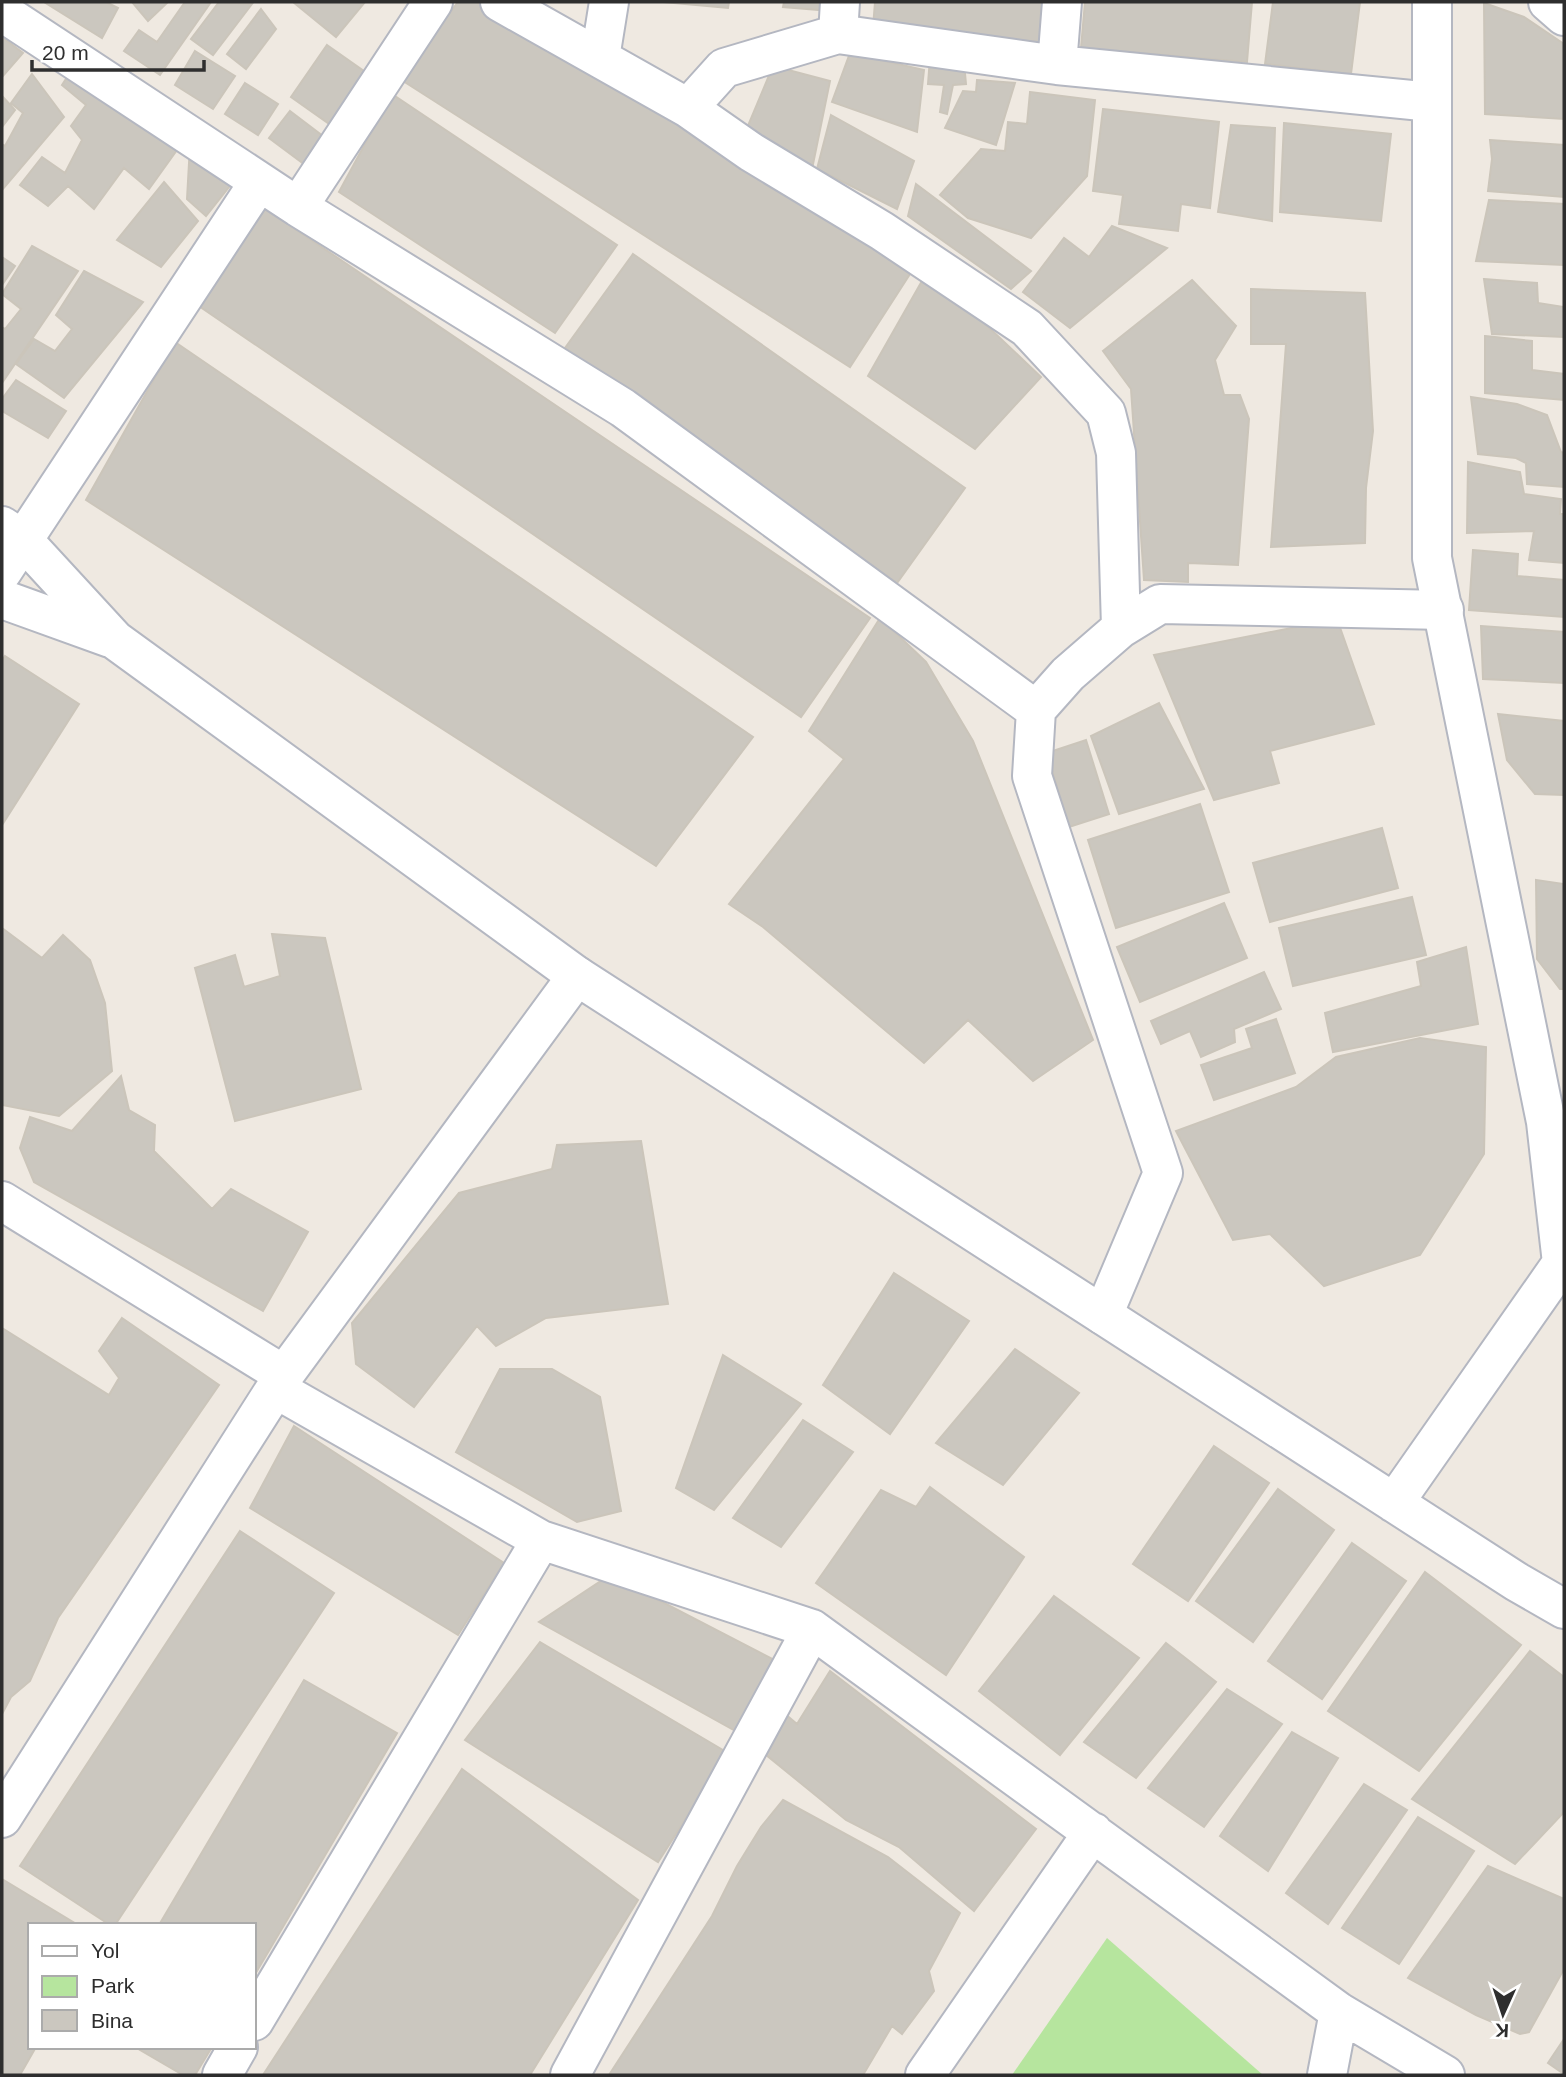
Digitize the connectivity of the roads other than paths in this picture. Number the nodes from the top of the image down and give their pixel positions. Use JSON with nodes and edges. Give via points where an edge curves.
{"nodes":[{"id":1,"x":433,"y":2,"type":"edge"},
{"id":2,"x":499,"y":2,"type":"edge"},
{"id":3,"x":609,"y":2,"type":"edge"},
{"id":4,"x":1062,"y":2,"type":"edge"},
{"id":5,"x":1432,"y":2,"type":"edge"},
{"id":6,"x":1548,"y":2,"type":"edge"},
{"id":7,"x":2,"y":12,"type":"edge"},
{"id":8,"x":1564,"y":16,"type":"edge"},
{"id":9,"x":839,"y":18,"type":"edge"},
{"id":10,"x":600,"y":58,"type":"junction"},
{"id":11,"x":1058,"y":65,"type":"junction"},
{"id":12,"x":1432,"y":102,"type":"junction"},
{"id":13,"x":688,"y":108,"type":"junction"},
{"id":14,"x":259,"y":182,"type":"junction"},
{"id":15,"x":298,"y":207,"type":"junction"},
{"id":16,"x":12,"y":532,"type":"edge"},
{"id":17,"x":2,"y":572,"type":"edge"},
{"id":18,"x":2,"y":599,"type":"edge"},
{"id":19,"x":1444,"y":610,"type":"junction"},
{"id":20,"x":1121,"y":628,"type":"junction"},
{"id":21,"x":115,"y":640,"type":"junction"},
{"id":22,"x":1036,"y":710,"type":"junction"},
{"id":23,"x":577,"y":976,"type":"junction"},
{"id":24,"x":1555,"y":1118,"type":"edge"},
{"id":25,"x":8,"y":1217,"type":"edge"},
{"id":26,"x":1103,"y":1315,"type":"junction"},
{"id":27,"x":280,"y":1382,"type":"junction"},
{"id":28,"x":1394,"y":1503,"type":"junction"},
{"id":29,"x":541,"y":1541,"type":"junction"},
{"id":30,"x":1564,"y":1609,"type":"edge"},
{"id":31,"x":812,"y":1629,"type":"junction"},
{"id":32,"x":2,"y":1818,"type":"edge"},
{"id":33,"x":1093,"y":1832,"type":"junction"},
{"id":34,"x":1339,"y":2012,"type":"junction"},
{"id":35,"x":256,"y":2018,"type":"edge"},
{"id":36,"x":237,"y":2049,"type":"edge"},
{"id":37,"x":222,"y":2075,"type":"edge"},
{"id":38,"x":570,"y":2075,"type":"edge"},
{"id":39,"x":925,"y":2075,"type":"edge"},
{"id":40,"x":1327,"y":2075,"type":"edge"},
{"id":41,"x":1445,"y":2075,"type":"edge"}],
"edges":[{"from":1,"to":15,"type":"street"},
{"from":2,"to":10,"type":"street"},
{"from":3,"to":10,"type":"street"},
{"from":4,"to":11,"type":"street"},
{"from":5,"to":12,"type":"street"},
{"from":6,"to":8,"type":"street"},
{"from":7,"to":14,"type":"street"},
{"from":9,"to":11,"type":"street"},
{"from":9,"to":13,"type":"street","via":[[724,68]]},
{"from":10,"to":13,"type":"street"},
{"from":11,"to":12,"type":"street"},
{"from":12,"to":19,"type":"street","via":[[1433,558]]},
{"from":13,"to":20,"type":"street","via":[[1027,328],[1106,413],[1116,453]]},
{"from":14,"to":15,"type":"street"},
{"from":14,"to":16,"type":"street"},
{"from":15,"to":22,"type":"street","via":[[623,408]]},
{"from":16,"to":17,"type":"street"},
{"from":16,"to":21,"type":"street"},
{"from":18,"to":21,"type":"street"},
{"from":19,"to":20,"type":"street","via":[[1160,604]]},
{"from":19,"to":24,"type":"street"},
{"from":20,"to":22,"type":"street","via":[[1068,674]]},
{"from":21,"to":23,"type":"street"},
{"from":22,"to":26,"type":"street","via":[[1032,776],[1163,1173]]},
{"from":23,"to":26,"type":"street"},
{"from":23,"to":27,"type":"street"},
{"from":24,"to":28,"type":"street","via":[[1562,1263]]},
{"from":25,"to":27,"type":"street"},
{"from":26,"to":28,"type":"street"},
{"from":27,"to":29,"type":"street"},
{"from":27,"to":32,"type":"street"},
{"from":28,"to":30,"type":"street"},
{"from":29,"to":31,"type":"street"},
{"from":29,"to":35,"type":"street"},
{"from":31,"to":33,"type":"street"},
{"from":31,"to":38,"type":"street"},
{"from":33,"to":34,"type":"street"},
{"from":33,"to":39,"type":"street"},
{"from":34,"to":40,"type":"street"},
{"from":34,"to":41,"type":"street"},
{"from":36,"to":37,"type":"street"}]}
